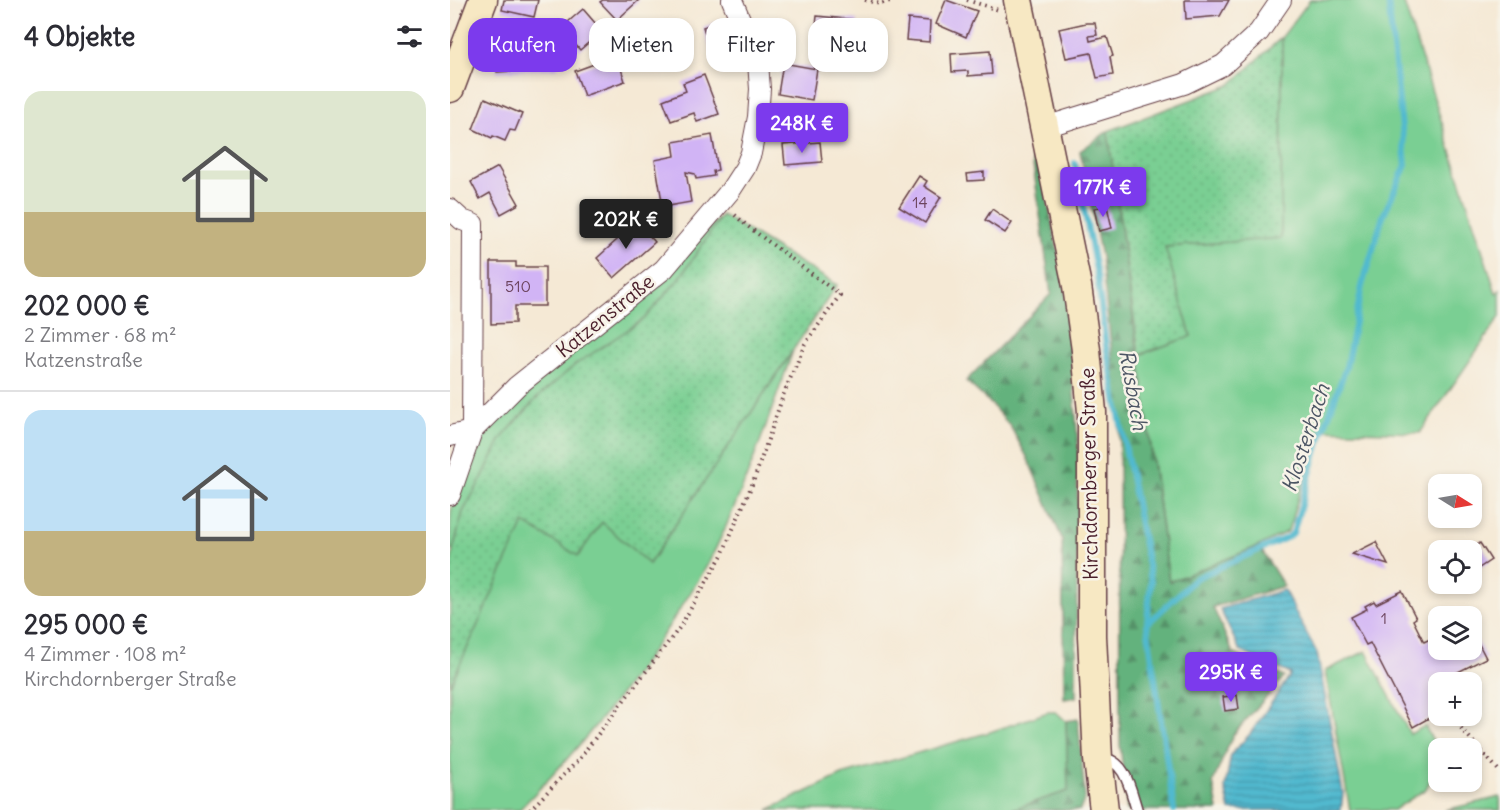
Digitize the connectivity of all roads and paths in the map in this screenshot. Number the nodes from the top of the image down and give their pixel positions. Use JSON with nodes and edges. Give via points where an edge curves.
{"nodes":[{"id":1,"x":483,"y":0,"type":"edge"},
{"id":2,"x":732,"y":0,"type":"edge"},
{"id":3,"x":865,"y":0,"type":"edge"},
{"id":4,"x":893,"y":0,"type":"edge"},
{"id":5,"x":1018,"y":0,"type":"edge"},
{"id":6,"x":1281,"y":0,"type":"edge"},
{"id":7,"x":450,"y":88,"type":"edge"},
{"id":8,"x":1045,"y":127,"type":"junction"},
{"id":9,"x":733,"y":208,"type":"dead end"},
{"id":10,"x":450,"y":209,"type":"edge"},
{"id":11,"x":472,"y":431,"type":"junction"},
{"id":12,"x":450,"y":436,"type":"edge"},
{"id":13,"x":450,"y":495,"type":"edge"},
{"id":14,"x":1461,"y":728,"type":"dead end"},
{"id":15,"x":1098,"y":759,"type":"junction"},
{"id":16,"x":1500,"y":772,"type":"edge"},
{"id":17,"x":530,"y":810,"type":"edge"},
{"id":18,"x":1104,"y":810,"type":"edge"},
{"id":19,"x":1137,"y":810,"type":"edge"}],
"edges":[{"from":1,"to":7,"type":"street"},
{"from":2,"to":11,"type":"street","name":"Katzenstraße","via":[[758,62],[758,117],[745,168],[664,269],[517,386]]},
{"from":3,"to":4,"type":"path","via":[[880,4]]},
{"from":5,"to":8,"type":"street","name":"Kirchdornberger Straße"},
{"from":6,"to":8,"type":"street","via":[[1259,32],[1223,65],[1184,84]]},
{"from":8,"to":15,"type":"street","name":"Kirchdornberger Straße","via":[[1077,286],[1092,412],[1092,636]]},
{"from":9,"to":17,"type":"path","via":[[746,225],[840,295],[806,344],[722,555],[680,627],[579,759]]},
{"from":10,"to":11,"type":"street","via":[[473,225]]},
{"from":11,"to":12,"type":"street"},
{"from":11,"to":13,"type":"street"},
{"from":14,"to":16,"type":"path"},
{"from":15,"to":18,"type":"street","name":"Kirchdornberger Straße"},
{"from":15,"to":19,"type":"lane","via":[[1117,763]]}]}
